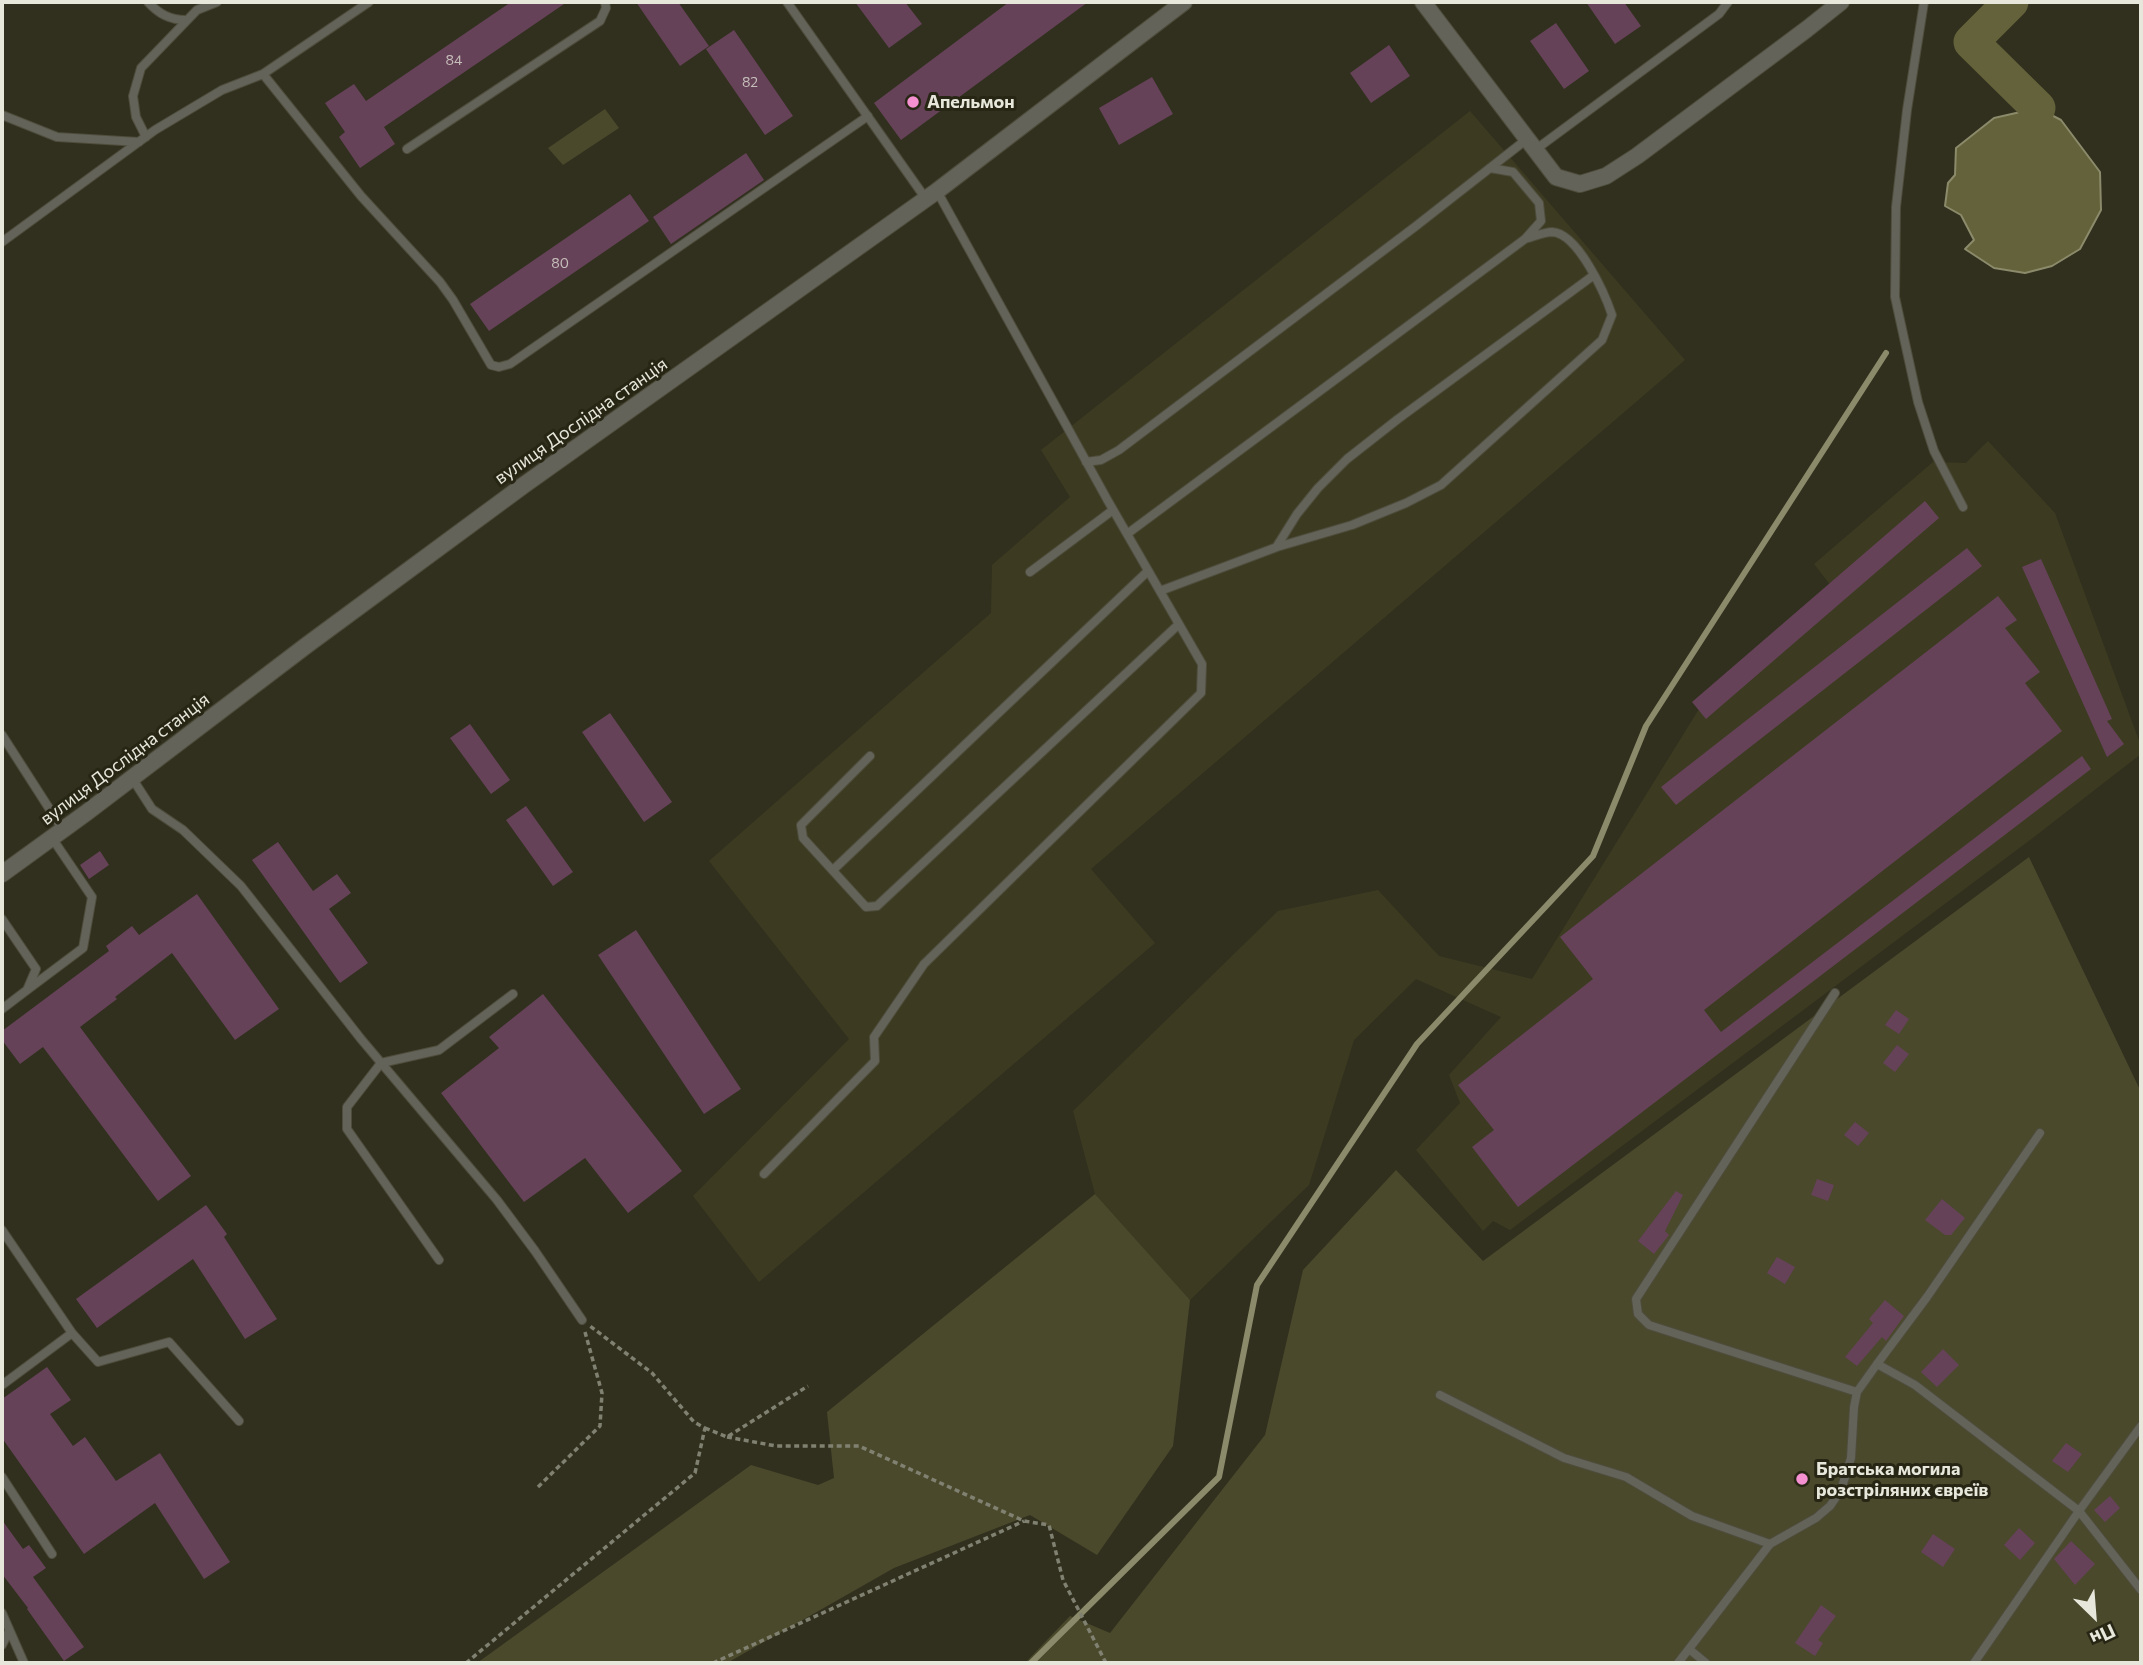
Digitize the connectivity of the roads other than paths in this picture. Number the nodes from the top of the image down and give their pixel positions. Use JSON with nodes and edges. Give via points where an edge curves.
{"nodes":[{"id":1,"x":148,"y":2,"type":"edge"},
{"id":2,"x":217,"y":2,"type":"edge"},
{"id":3,"x":369,"y":2,"type":"edge"},
{"id":4,"x":605,"y":2,"type":"edge"},
{"id":5,"x":787,"y":2,"type":"edge"},
{"id":6,"x":1184,"y":2,"type":"edge"},
{"id":7,"x":1423,"y":2,"type":"edge"},
{"id":8,"x":1728,"y":2,"type":"edge"},
{"id":9,"x":1841,"y":2,"type":"edge"},
{"id":10,"x":1924,"y":2,"type":"edge"},
{"id":11,"x":187,"y":20,"type":"junction"},
{"id":12,"x":263,"y":74,"type":"junction"},
{"id":13,"x":2,"y":116,"type":"edge"},
{"id":14,"x":867,"y":116,"type":"junction"},
{"id":15,"x":143,"y":139,"type":"junction"},
{"id":16,"x":1531,"y":145,"type":"junction"},
{"id":17,"x":408,"y":149,"type":"dead end"},
{"id":18,"x":1490,"y":168,"type":"junction"},
{"id":19,"x":932,"y":195,"type":"junction"},
{"id":20,"x":1525,"y":239,"type":"junction"},
{"id":21,"x":2,"y":242,"type":"edge"},
{"id":22,"x":1594,"y":275,"type":"junction"},
{"id":23,"x":1086,"y":462,"type":"junction"},
{"id":24,"x":1963,"y":508,"type":"dead end"},
{"id":25,"x":1113,"y":510,"type":"junction"},
{"id":26,"x":1127,"y":534,"type":"junction"},
{"id":27,"x":1277,"y":547,"type":"junction"},
{"id":28,"x":1148,"y":571,"type":"junction"},
{"id":29,"x":1030,"y":572,"type":"dead end"},
{"id":30,"x":1160,"y":591,"type":"junction"},
{"id":31,"x":1179,"y":624,"type":"junction"},
{"id":32,"x":2,"y":735,"type":"edge"},
{"id":33,"x":870,"y":756,"type":"dead end"},
{"id":34,"x":132,"y":778,"type":"junction"},
{"id":35,"x":58,"y":834,"type":"junction"},
{"id":36,"x":833,"y":870,"type":"junction"},
{"id":37,"x":2,"y":874,"type":"edge"},
{"id":38,"x":2,"y":919,"type":"edge"},
{"id":39,"x":27,"y":990,"type":"junction"},
{"id":40,"x":1835,"y":993,"type":"dead end"},
{"id":41,"x":513,"y":994,"type":"dead end"},
{"id":42,"x":2,"y":1009,"type":"edge"},
{"id":43,"x":382,"y":1063,"type":"junction"},
{"id":44,"x":2040,"y":1133,"type":"dead end"},
{"id":45,"x":764,"y":1174,"type":"dead end"},
{"id":46,"x":2,"y":1230,"type":"edge"},
{"id":47,"x":439,"y":1260,"type":"dead end"},
{"id":48,"x":582,"y":1320,"type":"road end"},
{"id":49,"x":72,"y":1333,"type":"junction"},
{"id":50,"x":1877,"y":1364,"type":"junction"},
{"id":51,"x":2,"y":1385,"type":"edge"},
{"id":52,"x":1857,"y":1392,"type":"junction"},
{"id":53,"x":1440,"y":1395,"type":"dead end"},
{"id":54,"x":239,"y":1421,"type":"dead end"},
{"id":55,"x":2141,"y":1426,"type":"edge"},
{"id":56,"x":2,"y":1476,"type":"edge"},
{"id":57,"x":2079,"y":1511,"type":"junction"},
{"id":58,"x":1770,"y":1544,"type":"junction"},
{"id":59,"x":52,"y":1554,"type":"dead end"},
{"id":60,"x":2141,"y":1590,"type":"edge"},
{"id":61,"x":2,"y":1613,"type":"edge"},
{"id":62,"x":9,"y":1631,"type":"junction"},
{"id":63,"x":2,"y":1645,"type":"edge"},
{"id":64,"x":1689,"y":1649,"type":"junction"},
{"id":65,"x":24,"y":1663,"type":"edge"},
{"id":66,"x":1678,"y":1663,"type":"edge"},
{"id":67,"x":1706,"y":1663,"type":"edge"},
{"id":68,"x":1974,"y":1663,"type":"edge"}],
"edges":[{"from":1,"to":11,"type":"lane","via":[[165,16]]},
{"from":2,"to":11,"type":"lane"},
{"from":3,"to":12,"type":"lane"},
{"from":4,"to":17,"type":"lane","via":[[600,21]]},
{"from":5,"to":14,"type":"lane"},
{"from":6,"to":19,"type":"street","name":"вулиця Дослідна станція"},
{"from":7,"to":16,"type":"street"},
{"from":8,"to":16,"type":"lane","via":[[1719,14]]},
{"from":9,"to":16,"type":"street","via":[[1606,176],[1580,184],[1556,177]]},
{"from":10,"to":24,"type":"lane","via":[[1896,207],[1895,297],[1918,402],[1934,450]]},
{"from":11,"to":15,"type":"lane","via":[[141,68],[133,96]]},
{"from":12,"to":14,"type":"lane","via":[[361,196],[440,282],[491,365],[499,367],[510,364]]},
{"from":12,"to":15,"type":"lane","via":[[222,90]]},
{"from":13,"to":15,"type":"lane","via":[[57,137]]},
{"from":14,"to":19,"type":"lane"},
{"from":15,"to":21,"type":"lane"},
{"from":16,"to":18,"type":"lane"},
{"from":18,"to":20,"type":"lane","via":[[1513,172],[1539,203],[1541,221]]},
{"from":18,"to":23,"type":"lane","via":[[1119,450]]},
{"from":19,"to":23,"type":"lane"},
{"from":19,"to":34,"type":"street","name":"вулиця Дослідна станція","via":[[524,485]]},
{"from":20,"to":22,"type":"lane","via":[[1553,232],[1567,238]]},
{"from":20,"to":26,"type":"lane"},
{"from":22,"to":27,"type":"lane","via":[[1347,459],[1297,514]]},
{"from":22,"to":27,"type":"lane","via":[[1612,315],[1602,340],[1441,485],[1352,525]]},
{"from":23,"to":25,"type":"lane"},
{"from":25,"to":26,"type":"lane"},
{"from":25,"to":29,"type":"lane"},
{"from":26,"to":28,"type":"lane"},
{"from":27,"to":30,"type":"lane"},
{"from":28,"to":30,"type":"lane"},
{"from":28,"to":36,"type":"lane"},
{"from":30,"to":31,"type":"lane"},
{"from":31,"to":36,"type":"lane","via":[[877,906],[866,907]]},
{"from":31,"to":45,"type":"lane","via":[[1202,664],[1201,693],[924,964],[874,1037],[875,1061]]},
{"from":32,"to":35,"type":"lane"},
{"from":33,"to":36,"type":"lane","via":[[801,825],[803,838]]},
{"from":34,"to":35,"type":"street","name":"вулиця Дослідна станція"},
{"from":34,"to":43,"type":"lane","via":[[152,808],[183,830],[241,886]]},
{"from":35,"to":37,"type":"street","name":"вулиця Дослідна станція"},
{"from":35,"to":39,"type":"lane","via":[[92,897],[83,948]]},
{"from":38,"to":39,"type":"lane","via":[[36,969]]},
{"from":39,"to":42,"type":"lane"},
{"from":40,"to":52,"type":"lane","via":[[1636,1299],[1638,1314],[1649,1325]]},
{"from":41,"to":43,"type":"lane","via":[[439,1050]]},
{"from":43,"to":47,"type":"lane","via":[[347,1107],[347,1129]]},
{"from":43,"to":48,"type":"lane","via":[[536,1251]]},
{"from":44,"to":50,"type":"lane"},
{"from":46,"to":49,"type":"lane"},
{"from":49,"to":51,"type":"lane"},
{"from":49,"to":54,"type":"lane","via":[[98,1362],[169,1342]]},
{"from":50,"to":52,"type":"lane"},
{"from":50,"to":57,"type":"lane","via":[[1915,1385]]},
{"from":52,"to":58,"type":"lane","via":[[1851,1458],[1840,1490],[1816,1518]]},
{"from":53,"to":58,"type":"lane","via":[[1564,1458],[1626,1477],[1692,1516]]},
{"from":55,"to":57,"type":"lane"},
{"from":56,"to":59,"type":"lane"},
{"from":57,"to":60,"type":"lane"},
{"from":57,"to":68,"type":"lane"},
{"from":58,"to":64,"type":"lane"},
{"from":61,"to":62,"type":"lane"},
{"from":62,"to":63,"type":"lane"},
{"from":62,"to":65,"type":"lane"},
{"from":64,"to":66,"type":"lane"},
{"from":64,"to":67,"type":"lane"}]}
